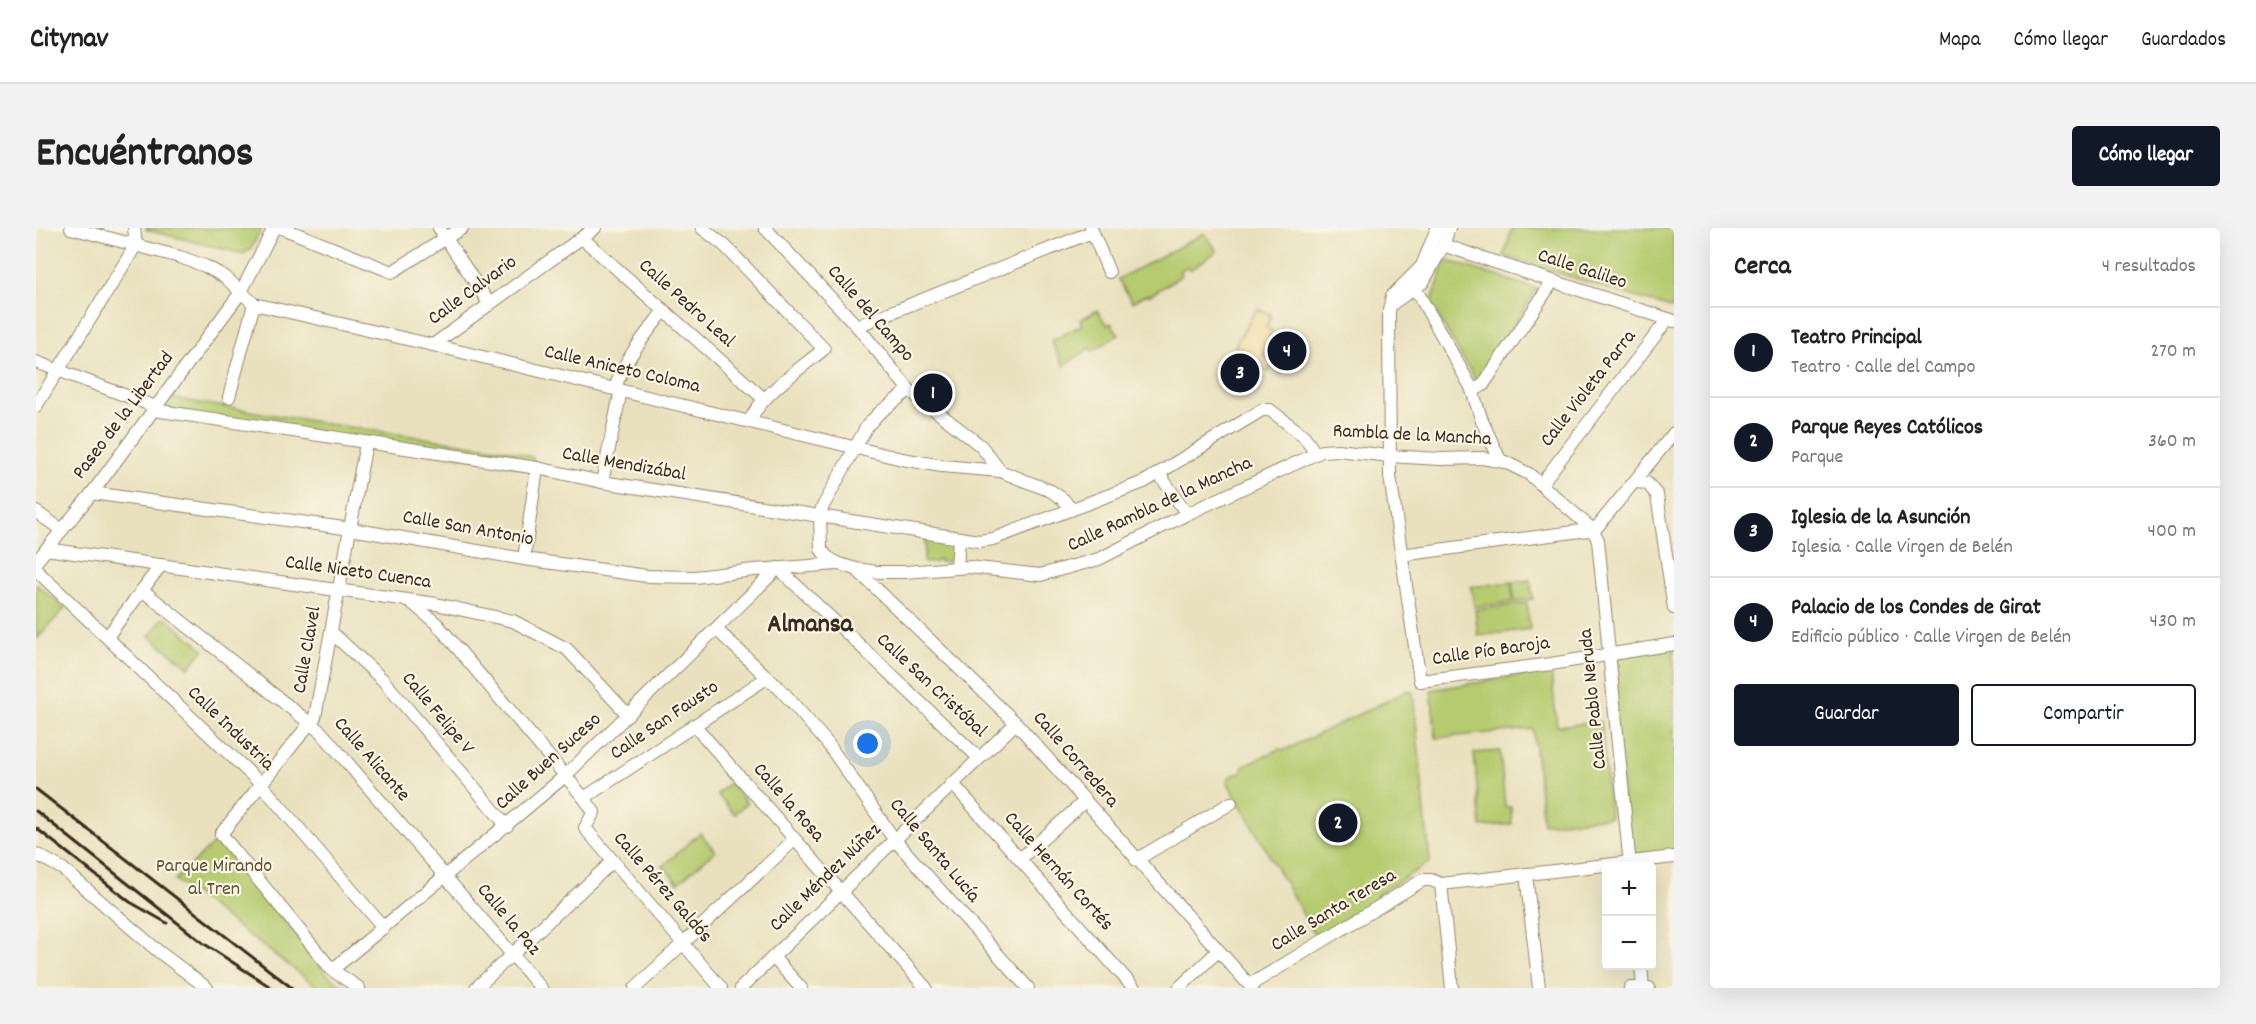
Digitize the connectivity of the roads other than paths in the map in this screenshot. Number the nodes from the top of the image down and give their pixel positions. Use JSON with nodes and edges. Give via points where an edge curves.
{"nodes":[{"id":1,"x":70,"y":228,"type":"edge"},
{"id":2,"x":134,"y":228,"type":"edge"},
{"id":3,"x":274,"y":228,"type":"edge"},
{"id":4,"x":282,"y":228,"type":"edge"},
{"id":5,"x":462,"y":228,"type":"edge"},
{"id":6,"x":596,"y":228,"type":"edge"},
{"id":7,"x":702,"y":228,"type":"edge"},
{"id":8,"x":765,"y":228,"type":"edge"},
{"id":9,"x":1449,"y":228,"type":"edge"},
{"id":10,"x":1091,"y":230,"type":"edge"},
{"id":11,"x":443,"y":233,"type":"edge"},
{"id":12,"x":582,"y":238,"type":"junction"},
{"id":13,"x":1438,"y":240,"type":"edge"},
{"id":14,"x":136,"y":246,"type":"junction"},
{"id":15,"x":1422,"y":266,"type":"junction"},
{"id":16,"x":1109,"y":272,"type":"dead end"},
{"id":17,"x":1553,"y":281,"type":"junction"},
{"id":18,"x":1415,"y":288,"type":"junction"},
{"id":19,"x":241,"y":292,"type":"junction"},
{"id":20,"x":489,"y":303,"type":"junction"},
{"id":21,"x":254,"y":304,"type":"junction"},
{"id":22,"x":1390,"y":305,"type":"junction"},
{"id":23,"x":663,"y":312,"type":"junction"},
{"id":24,"x":1671,"y":320,"type":"edge"},
{"id":25,"x":856,"y":326,"type":"junction"},
{"id":26,"x":433,"y":345,"type":"junction"},
{"id":27,"x":36,"y":362,"type":"edge"},
{"id":28,"x":59,"y":371,"type":"junction"},
{"id":29,"x":618,"y":389,"type":"junction"},
{"id":30,"x":909,"y":390,"type":"junction"},
{"id":31,"x":1473,"y":391,"type":"junction"},
{"id":32,"x":230,"y":397,"type":"dead end"},
{"id":33,"x":764,"y":399,"type":"junction"},
{"id":34,"x":36,"y":406,"type":"edge"},
{"id":35,"x":155,"y":408,"type":"junction"},
{"id":36,"x":750,"y":420,"type":"junction"},
{"id":37,"x":1674,"y":433,"type":"edge"},
{"id":38,"x":366,"y":443,"type":"junction"},
{"id":39,"x":855,"y":446,"type":"junction"},
{"id":40,"x":1315,"y":453,"type":"junction"},
{"id":41,"x":1389,"y":456,"type":"junction"},
{"id":42,"x":1500,"y":460,"type":"junction"},
{"id":43,"x":537,"y":468,"type":"junction"},
{"id":44,"x":1000,"y":471,"type":"junction"},
{"id":45,"x":1160,"y":475,"type":"junction"},
{"id":46,"x":602,"y":482,"type":"junction"},
{"id":47,"x":1635,"y":482,"type":"junction"},
{"id":48,"x":1541,"y":484,"type":"junction"},
{"id":49,"x":92,"y":493,"type":"junction"},
{"id":50,"x":1077,"y":508,"type":"junction"},
{"id":51,"x":36,"y":512,"type":"edge"},
{"id":52,"x":1187,"y":514,"type":"junction"},
{"id":53,"x":820,"y":516,"type":"junction"},
{"id":54,"x":351,"y":529,"type":"junction"},
{"id":55,"x":1592,"y":529,"type":"junction"},
{"id":56,"x":62,"y":530,"type":"junction"},
{"id":57,"x":958,"y":539,"type":"junction"},
{"id":58,"x":46,"y":549,"type":"junction"},
{"id":59,"x":1401,"y":555,"type":"junction"},
{"id":60,"x":524,"y":559,"type":"junction"},
{"id":61,"x":36,"y":562,"type":"edge"},
{"id":62,"x":839,"y":564,"type":"junction"},
{"id":63,"x":161,"y":565,"type":"junction"},
{"id":64,"x":957,"y":567,"type":"junction"},
{"id":65,"x":778,"y":568,"type":"junction"},
{"id":66,"x":856,"y":569,"type":"junction"},
{"id":67,"x":36,"y":570,"type":"edge"},
{"id":68,"x":142,"y":590,"type":"junction"},
{"id":69,"x":339,"y":590,"type":"junction"},
{"id":70,"x":410,"y":601,"type":"junction"},
{"id":71,"x":1674,"y":608,"type":"edge"},
{"id":72,"x":717,"y":630,"type":"junction"},
{"id":73,"x":331,"y":632,"type":"junction"},
{"id":74,"x":107,"y":637,"type":"junction"},
{"id":75,"x":1674,"y":644,"type":"edge"},
{"id":76,"x":1609,"y":653,"type":"junction"},
{"id":77,"x":768,"y":677,"type":"junction"},
{"id":78,"x":628,"y":715,"type":"junction"},
{"id":79,"x":311,"y":723,"type":"junction"},
{"id":80,"x":1016,"y":723,"type":"junction"},
{"id":81,"x":694,"y":725,"type":"junction"},
{"id":82,"x":979,"y":758,"type":"junction"},
{"id":83,"x":566,"y":776,"type":"junction"},
{"id":84,"x":952,"y":783,"type":"junction"},
{"id":85,"x":261,"y":784,"type":"junction"},
{"id":86,"x":584,"y":798,"type":"junction"},
{"id":87,"x":1085,"y":801,"type":"junction"},
{"id":88,"x":1231,"y":803,"type":"dead end"},
{"id":89,"x":507,"y":826,"type":"junction"},
{"id":90,"x":894,"y":839,"type":"junction"},
{"id":91,"x":794,"y":840,"type":"junction"},
{"id":92,"x":36,"y":854,"type":"edge"},
{"id":93,"x":1674,"y":857,"type":"edge"},
{"id":94,"x":1020,"y":859,"type":"junction"},
{"id":95,"x":1136,"y":860,"type":"junction"},
{"id":96,"x":613,"y":861,"type":"junction"},
{"id":97,"x":1629,"y":862,"type":"edge"},
{"id":98,"x":1646,"y":862,"type":"edge"},
{"id":99,"x":1602,"y":867,"type":"edge"},
{"id":100,"x":1526,"y":874,"type":"junction"},
{"id":101,"x":446,"y":876,"type":"junction"},
{"id":102,"x":1440,"y":884,"type":"junction"},
{"id":103,"x":840,"y":892,"type":"junction"},
{"id":104,"x":384,"y":928,"type":"junction"},
{"id":105,"x":683,"y":943,"type":"junction"},
{"id":106,"x":1218,"y":951,"type":"junction"},
{"id":107,"x":512,"y":954,"type":"junction"},
{"id":108,"x":773,"y":957,"type":"junction"},
{"id":109,"x":332,"y":970,"type":"junction"},
{"id":110,"x":1641,"y":970,"type":"edge"},
{"id":111,"x":1251,"y":987,"type":"edge"},
{"id":112,"x":207,"y":988,"type":"edge"},
{"id":113,"x":359,"y":988,"type":"edge"},
{"id":114,"x":476,"y":988,"type":"edge"},
{"id":115,"x":541,"y":988,"type":"edge"},
{"id":116,"x":635,"y":988,"type":"edge"},
{"id":117,"x":721,"y":988,"type":"edge"},
{"id":118,"x":741,"y":988,"type":"edge"},
{"id":119,"x":801,"y":988,"type":"edge"},
{"id":120,"x":926,"y":988,"type":"edge"},
{"id":121,"x":1028,"y":988,"type":"edge"},
{"id":122,"x":1134,"y":988,"type":"edge"},
{"id":123,"x":1179,"y":988,"type":"edge"},
{"id":124,"x":1452,"y":988,"type":"edge"},
{"id":125,"x":1539,"y":988,"type":"edge"},
{"id":126,"x":1641,"y":988,"type":"edge"}],
"edges":[{"from":1,"to":14,"type":"street","name":"Calle Aniceto Coloma"},
{"from":2,"to":14,"type":"street"},
{"from":3,"to":19,"type":"street","name":"Paseo de la Libertad"},
{"from":4,"to":11,"type":"street","via":[[392,272]]},
{"from":5,"to":11,"type":"street"},
{"from":6,"to":12,"type":"street","name":"Calle Calvario"},
{"from":7,"to":33,"type":"street","via":[[725,246],[824,349]]},
{"from":8,"to":25,"type":"street","name":"Calle del Campo"},
{"from":9,"to":13,"type":"street"},
{"from":10,"to":16,"type":"street"},
{"from":10,"to":25,"type":"street"},
{"from":11,"to":20,"type":"street"},
{"from":12,"to":20,"type":"street","name":"Calle Calvario"},
{"from":12,"to":23,"type":"street","name":"Calle Pedro Leal"},
{"from":13,"to":15,"type":"street"},
{"from":13,"to":17,"type":"street","name":"Calle Galileo"},
{"from":13,"to":18,"type":"street","via":[[1423,282]]},
{"from":14,"to":19,"type":"street","name":"Calle Aniceto Coloma","via":[[205,266]]},
{"from":14,"to":28,"type":"street"},
{"from":15,"to":18,"type":"street"},
{"from":15,"to":22,"type":"street","via":[[1396,291]]},
{"from":17,"to":24,"type":"street","name":"Calle Galileo"},
{"from":17,"to":31,"type":"street","via":[[1483,385]]},
{"from":18,"to":22,"type":"street"},
{"from":18,"to":31,"type":"street"},
{"from":19,"to":21,"type":"street","name":"Calle Aniceto Coloma"},
{"from":19,"to":35,"type":"street","name":"Paseo de la Libertad"},
{"from":20,"to":26,"type":"street","name":"Calle Calvario"},
{"from":21,"to":26,"type":"street","name":"Calle Aniceto Coloma"},
{"from":21,"to":32,"type":"street"},
{"from":22,"to":41,"type":"street"},
{"from":23,"to":29,"type":"street","via":[[619,378]]},
{"from":23,"to":33,"type":"street","name":"Calle Pedro Leal"},
{"from":24,"to":48,"type":"street","name":"Calle Violeta Parra"},
{"from":25,"to":30,"type":"street","name":"Calle del Campo"},
{"from":26,"to":29,"type":"street","name":"Calle Aniceto Coloma"},
{"from":27,"to":28,"type":"street","name":"Calle Mendizábal"},
{"from":28,"to":34,"type":"street"},
{"from":28,"to":35,"type":"street","name":"Calle Mendizábal"},
{"from":29,"to":36,"type":"street","name":"Calle Aniceto Coloma"},
{"from":29,"to":46,"type":"street"},
{"from":30,"to":39,"type":"street","via":[[878,414]]},
{"from":30,"to":44,"type":"street","name":"Calle del Campo","via":[[981,446]]},
{"from":31,"to":42,"type":"street"},
{"from":33,"to":36,"type":"street"},
{"from":35,"to":38,"type":"street","name":"Calle Mendizábal"},
{"from":35,"to":49,"type":"street","name":"Paseo de la Libertad"},
{"from":36,"to":39,"type":"street","name":"Calle Aniceto Coloma"},
{"from":37,"to":47,"type":"street"},
{"from":38,"to":43,"type":"street","name":"Calle Mendizábal"},
{"from":38,"to":54,"type":"street","name":"Calle Clavel"},
{"from":39,"to":44,"type":"street","name":"Calle Aniceto Coloma","via":[[920,462]]},
{"from":39,"to":53,"type":"street"},
{"from":40,"to":41,"type":"street","name":"Rambla de la Mancha","via":[[1338,450]]},
{"from":40,"to":45,"type":"street","name":"Calle Mendizábal","via":[[1305,436],[1270,410],[1262,410]]},
{"from":40,"to":52,"type":"street","name":"Calle Rambla de la Mancha"},
{"from":41,"to":42,"type":"street","name":"Rambla de la Mancha"},
{"from":41,"to":59,"type":"street"},
{"from":42,"to":48,"type":"street","name":"Rambla de la Mancha","via":[[1521,468]]},
{"from":43,"to":46,"type":"street","name":"Calle Mendizábal"},
{"from":43,"to":60,"type":"street"},
{"from":44,"to":50,"type":"street","name":"Calle Aniceto Coloma","via":[[1051,490]]},
{"from":45,"to":50,"type":"street","name":"Calle Mendizábal"},
{"from":45,"to":52,"type":"street"},
{"from":46,"to":53,"type":"street","name":"Calle Mendizábal"},
{"from":47,"to":55,"type":"street"},
{"from":47,"to":71,"type":"street","via":[[1649,485],[1657,495]]},
{"from":48,"to":55,"type":"street","name":"Rambla de la Mancha"},
{"from":49,"to":54,"type":"street","name":"Calle San Antonio"},
{"from":49,"to":56,"type":"street","name":"Paseo de la Libertad"},
{"from":50,"to":57,"type":"street","name":"Calle Mendizábal","via":[[990,540]]},
{"from":51,"to":56,"type":"street"},
{"from":52,"to":64,"type":"street","name":"Calle Rambla de la Mancha","via":[[1100,559],[1056,572],[1040,575]]},
{"from":53,"to":57,"type":"street","name":"Calle Mendizábal"},
{"from":53,"to":62,"type":"street","via":[[821,549]]},
{"from":54,"to":60,"type":"street","name":"Calle San Antonio"},
{"from":54,"to":69,"type":"street","name":"Calle Clavel"},
{"from":55,"to":59,"type":"street"},
{"from":55,"to":76,"type":"street","name":"Calle Pablo Neruda","via":[[1598,540]]},
{"from":56,"to":58,"type":"street","name":"Paseo de la Libertad"},
{"from":57,"to":64,"type":"street"},
{"from":58,"to":61,"type":"street","name":"Paseo de la Libertad"},
{"from":58,"to":63,"type":"street","name":"Calle Niceto Cuenca"},
{"from":59,"to":76,"type":"street","name":"Calle Pío Baroja","via":[[1420,681]]},
{"from":60,"to":65,"type":"street","name":"Calle San Antonio","via":[[661,577]]},
{"from":62,"to":65,"type":"street","name":"Calle San Antonio"},
{"from":62,"to":66,"type":"street","name":"Calle Rambla de la Mancha"},
{"from":63,"to":68,"type":"street"},
{"from":63,"to":69,"type":"street","name":"Calle Niceto Cuenca"},
{"from":64,"to":66,"type":"street","name":"Calle Rambla de la Mancha","via":[[905,572]]},
{"from":65,"to":72,"type":"street","name":"Calle Buen Suceso"},
{"from":65,"to":82,"type":"street","name":"Calle San Cristóbal"},
{"from":66,"to":80,"type":"street","name":"Calle Corredera"},
{"from":67,"to":74,"type":"street","name":"Calle Industria"},
{"from":68,"to":74,"type":"street"},
{"from":68,"to":79,"type":"street","name":"Calle Alicante"},
{"from":69,"to":70,"type":"street","name":"Calle Niceto Cuenca"},
{"from":69,"to":73,"type":"street","name":"Calle Clavel"},
{"from":70,"to":78,"type":"street","name":"Calle Niceto Cuenca","via":[[524,625],[570,652]]},
{"from":70,"to":83,"type":"street","via":[[437,624]]},
{"from":72,"to":77,"type":"street","name":"Calle Santa Lucía"},
{"from":72,"to":78,"type":"street","name":"Calle Buen Suceso"},
{"from":73,"to":79,"type":"street","name":"Calle Clavel"},
{"from":73,"to":89,"type":"street","name":"Calle Felipe V","via":[[383,680]]},
{"from":74,"to":85,"type":"street","name":"Calle Industria"},
{"from":75,"to":76,"type":"street","name":"Calle Pío Baroja"},
{"from":76,"to":97,"type":"street","name":"Calle Pablo Neruda"},
{"from":77,"to":81,"type":"street","name":"Calle San Fausto"},
{"from":77,"to":90,"type":"street","name":"Calle Santa Lucía","via":[[828,744]]},
{"from":78,"to":83,"type":"street","name":"Calle Buen Suceso"},
{"from":79,"to":85,"type":"street","name":"Calle Clavel"},
{"from":79,"to":101,"type":"street","name":"Calle Alicante"},
{"from":80,"to":82,"type":"street","name":"Calle Méndez Núñez"},
{"from":80,"to":87,"type":"street","name":"Calle Corredera"},
{"from":81,"to":86,"type":"street","name":"Calle San Fausto"},
{"from":81,"to":91,"type":"street","name":"Calle la Rosa"},
{"from":82,"to":84,"type":"street","name":"Calle Méndez Núñez"},
{"from":83,"to":86,"type":"street"},
{"from":83,"to":89,"type":"street","name":"Calle Buen Suceso"},
{"from":84,"to":90,"type":"street","name":"Calle Méndez Núñez"},
{"from":84,"to":94,"type":"street","name":"Calle Hernán Cortés"},
{"from":85,"to":104,"type":"street","name":"Calle Industria"},
{"from":85,"to":109,"type":"street","name":"Calle Clavel","via":[[221,834]]},
{"from":86,"to":96,"type":"street","name":"Calle Pérez Galdós","via":[[594,812],[585,828]]},
{"from":87,"to":94,"type":"street"},
{"from":87,"to":95,"type":"street","name":"Calle Corredera"},
{"from":88,"to":95,"type":"street"},
{"from":89,"to":101,"type":"street","name":"Calle Buen Suceso"},
{"from":90,"to":103,"type":"street","name":"Calle Méndez Núñez"},
{"from":90,"to":121,"type":"street","name":"Calle Santa Lucía"},
{"from":91,"to":103,"type":"street","name":"Calle la Rosa"},
{"from":91,"to":105,"type":"street"},
{"from":92,"to":112,"type":"street","via":[[63,869]]},
{"from":93,"to":98,"type":"street","name":"Calle Santa Teresa"},
{"from":94,"to":122,"type":"street","name":"Calle Hernán Cortés"},
{"from":95,"to":106,"type":"street","name":"Calle Corredera"},
{"from":96,"to":105,"type":"street","name":"Calle Pérez Galdós"},
{"from":96,"to":107,"type":"street"},
{"from":99,"to":100,"type":"street","name":"Calle Santa Teresa"},
{"from":100,"to":102,"type":"street","name":"Calle Santa Teresa"},
{"from":100,"to":125,"type":"street"},
{"from":101,"to":104,"type":"street","name":"Calle Buen Suceso"},
{"from":101,"to":107,"type":"street","name":"Calle la Paz"},
{"from":102,"to":111,"type":"street","name":"Calle Santa Teresa","via":[[1423,880]]},
{"from":102,"to":124,"type":"street"},
{"from":103,"to":108,"type":"street","name":"Calle Méndez Núñez"},
{"from":103,"to":120,"type":"street","name":"Calle la Rosa"},
{"from":104,"to":109,"type":"street","name":"Calle Buen Suceso"},
{"from":105,"to":116,"type":"street"},
{"from":105,"to":117,"type":"street","name":"Calle Pérez Galdós"},
{"from":106,"to":111,"type":"street","name":"Calle Corredera"},
{"from":106,"to":123,"type":"street"},
{"from":107,"to":114,"type":"street"},
{"from":107,"to":115,"type":"street","name":"Calle la Paz"},
{"from":108,"to":118,"type":"street","name":"Calle Méndez Núñez"},
{"from":108,"to":119,"type":"street"},
{"from":109,"to":113,"type":"street"},
{"from":110,"to":126,"type":"street"}]}
